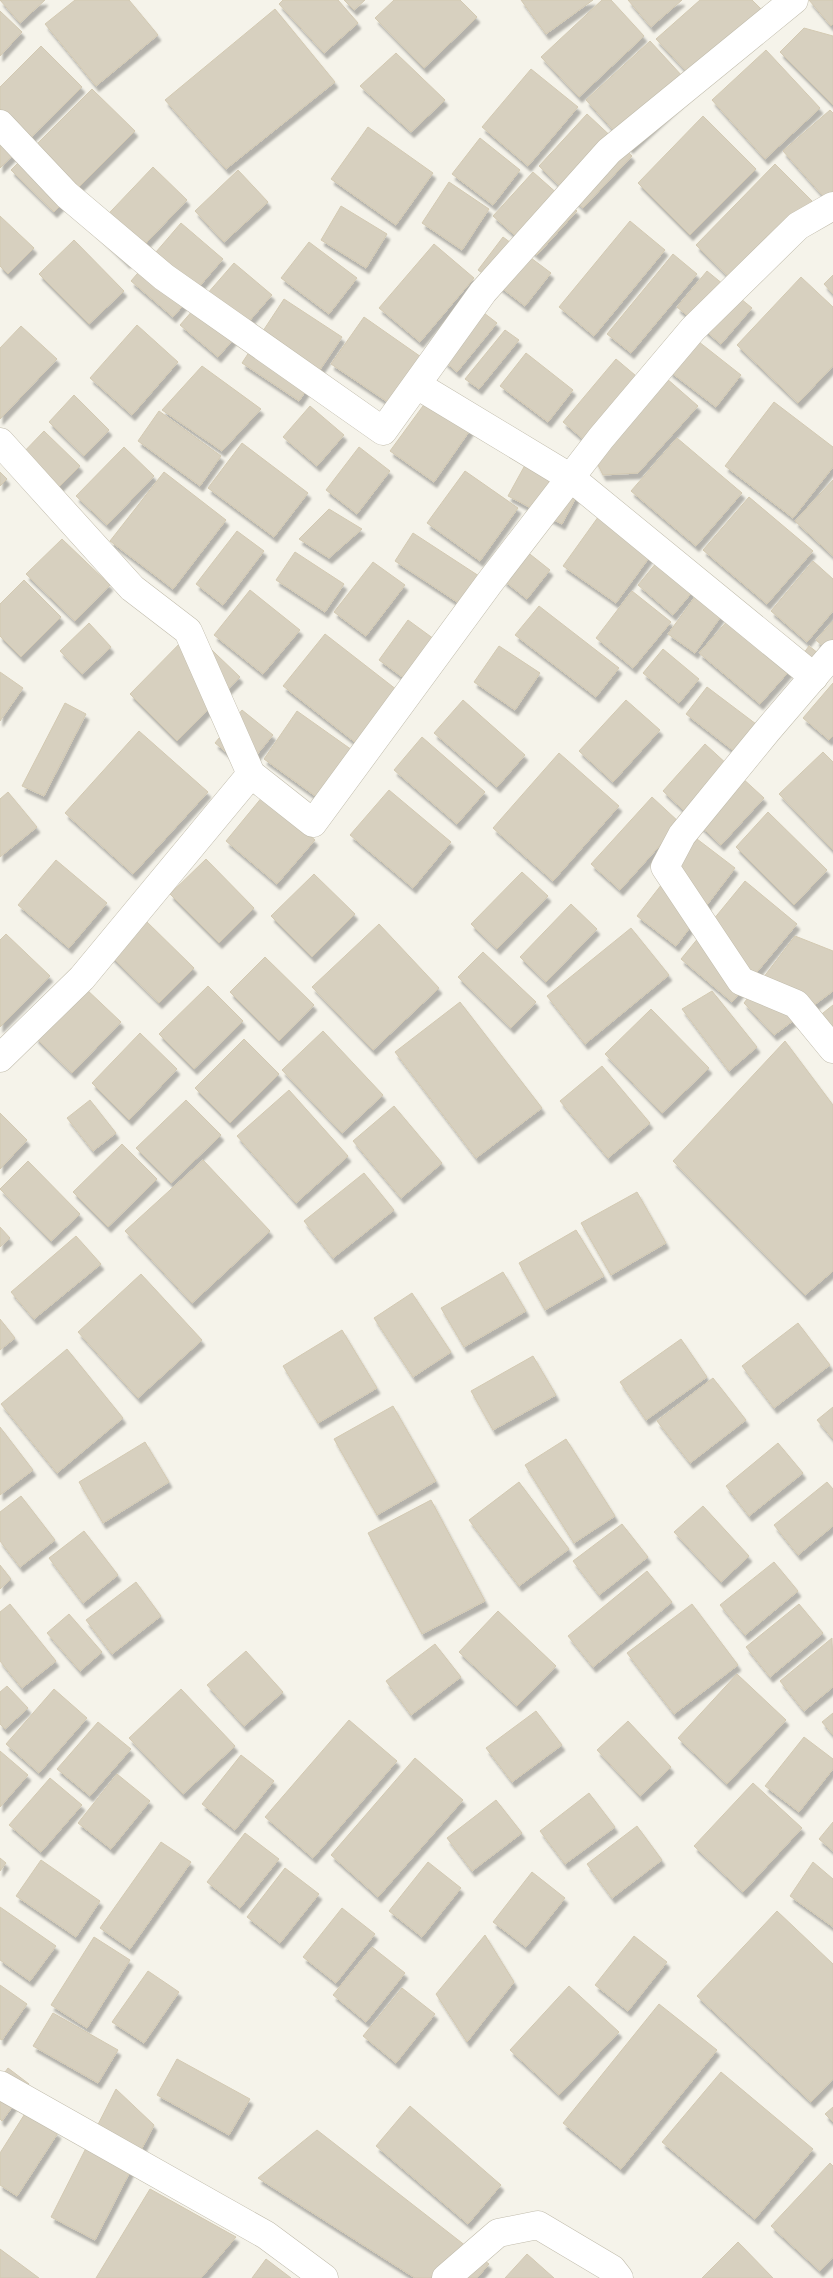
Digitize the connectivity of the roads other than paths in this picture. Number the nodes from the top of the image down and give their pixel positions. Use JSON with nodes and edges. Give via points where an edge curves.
{"nodes":[{"id":1,"x":794,"y":0,"type":"edge"},
{"id":2,"x":0,"y":124,"type":"edge"},
{"id":3,"x":833,"y":206,"type":"edge"},
{"id":4,"x":417,"y":384,"type":"junction"},
{"id":5,"x":0,"y":442,"type":"edge"},
{"id":6,"x":571,"y":478,"type":"junction"},
{"id":7,"x":833,"y":654,"type":"edge"},
{"id":8,"x":814,"y":676,"type":"junction"},
{"id":9,"x":252,"y":774,"type":"junction"},
{"id":10,"x":833,"y":1049,"type":"edge"},
{"id":11,"x":0,"y":1058,"type":"edge"},
{"id":12,"x":0,"y":2085,"type":"edge"},
{"id":13,"x":324,"y":2278,"type":"edge"},
{"id":14,"x":446,"y":2278,"type":"edge"},
{"id":15,"x":619,"y":2278,"type":"edge"}],
"edges":[{"from":1,"to":4,"type":"street","via":[[610,151],[482,292]]},
{"from":2,"to":4,"type":"street","via":[[67,195],[164,277],[384,431]]},
{"from":3,"to":6,"type":"street","via":[[798,226],[693,329]]},
{"from":4,"to":6,"type":"street"},
{"from":5,"to":9,"type":"street","via":[[132,588],[188,631]]},
{"from":6,"to":8,"type":"street"},
{"from":6,"to":9,"type":"street","via":[[484,590],[313,823]]},
{"from":7,"to":8,"type":"street"},
{"from":8,"to":10,"type":"street","via":[[682,835],[664,867],[741,982],[796,1004]]},
{"from":9,"to":11,"type":"street","via":[[82,978]]},
{"from":12,"to":13,"type":"street","via":[[266,2235]]},
{"from":14,"to":15,"type":"street","via":[[498,2233],[538,2225],[612,2269]]}]}
